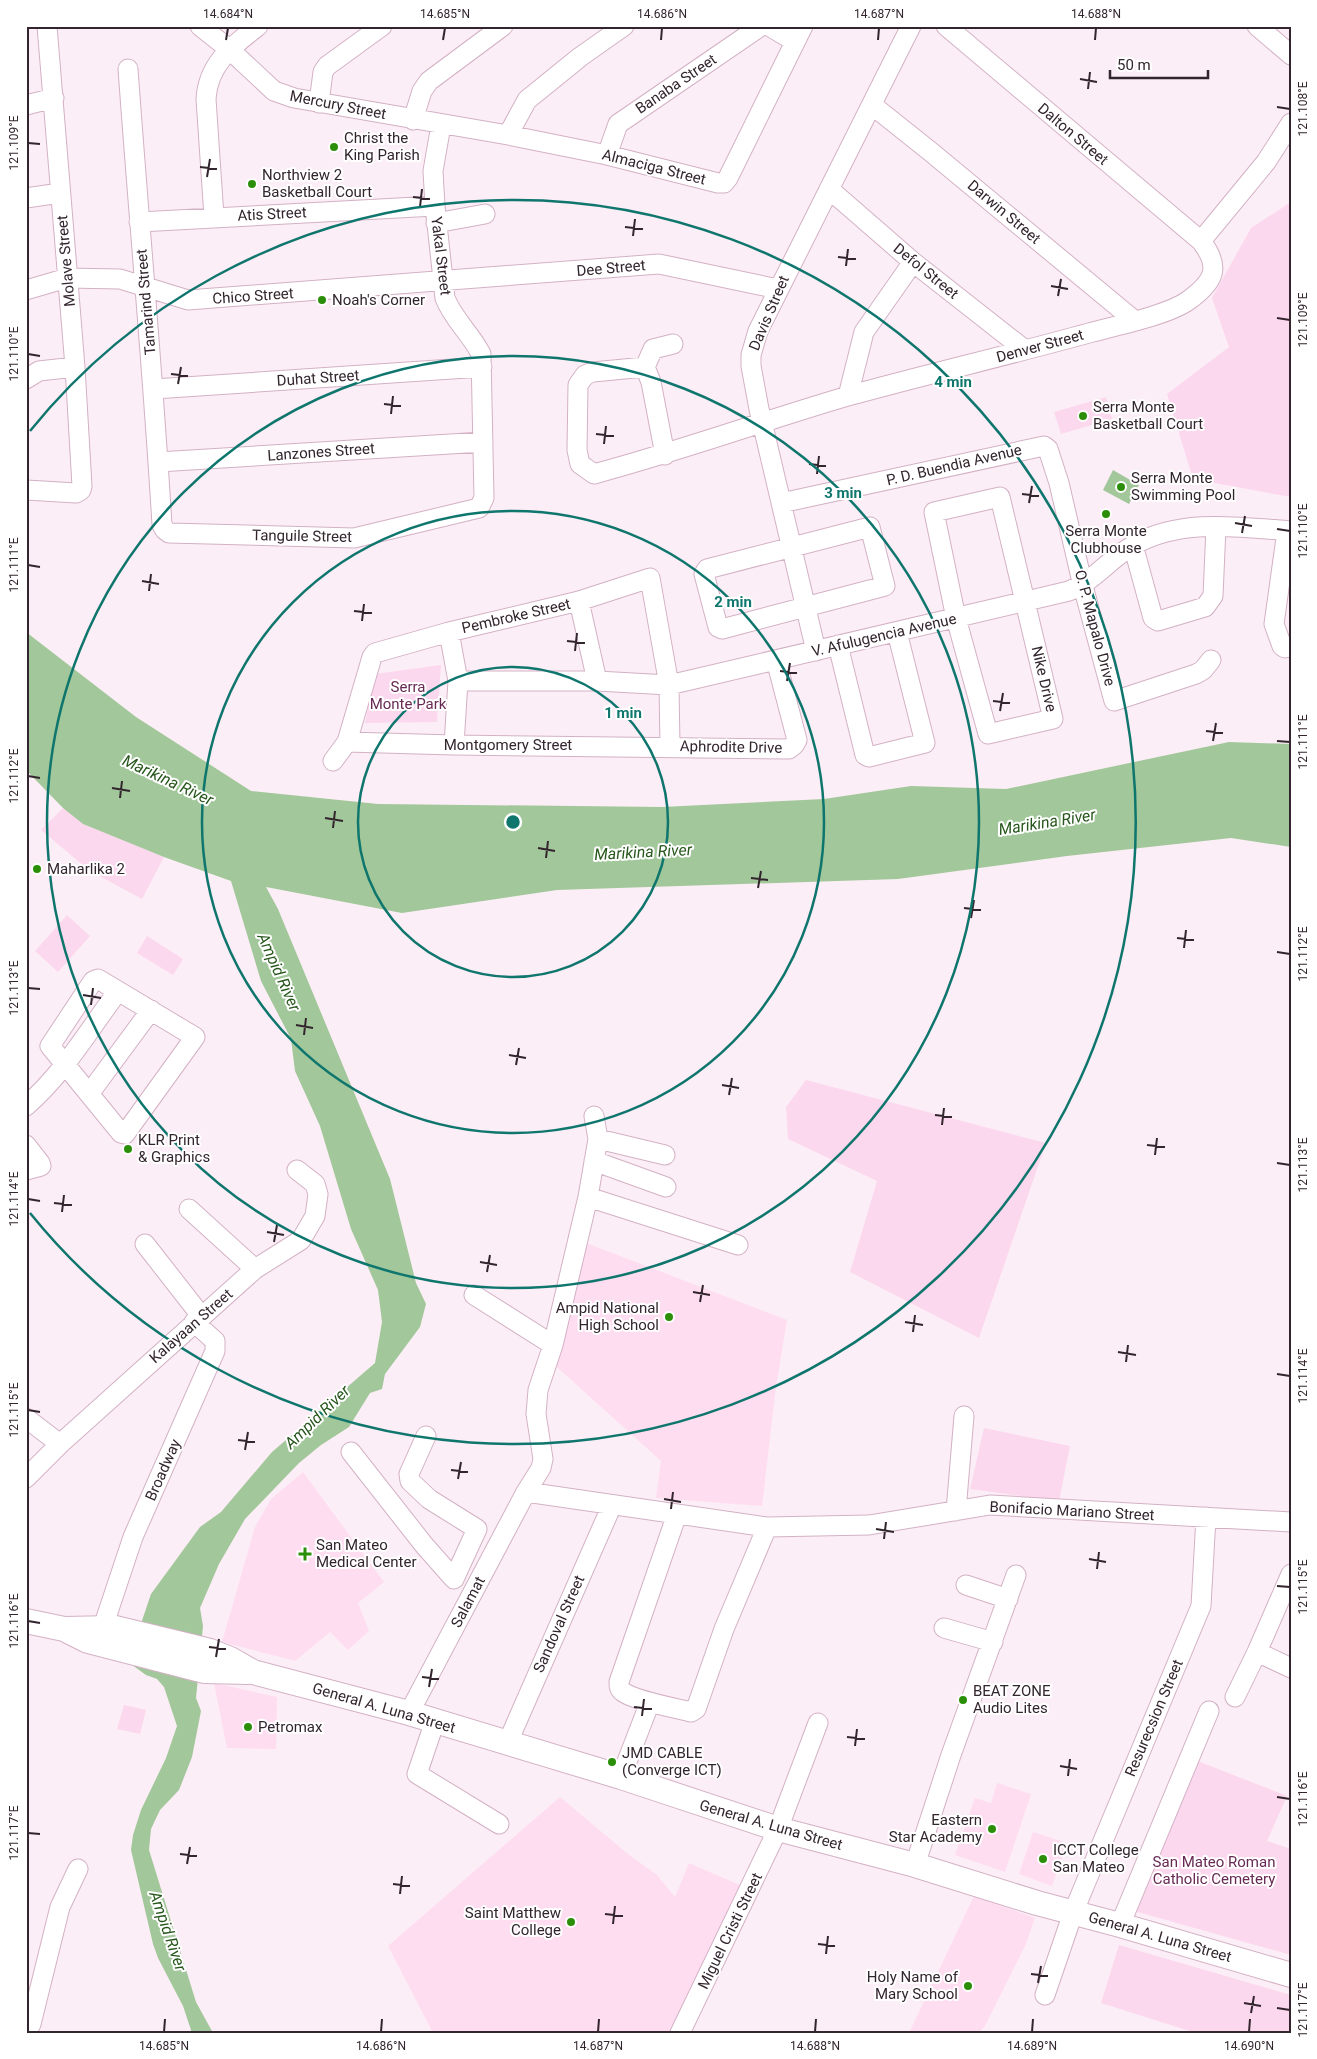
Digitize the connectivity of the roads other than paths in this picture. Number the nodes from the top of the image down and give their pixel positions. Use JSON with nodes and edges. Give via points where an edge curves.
{"nodes":[{"id":1,"x":47,"y":26,"type":"edge"},
{"id":2,"x":200,"y":26,"type":"edge"},
{"id":3,"x":258,"y":26,"type":"edge"},
{"id":4,"x":382,"y":26,"type":"edge"},
{"id":5,"x":502,"y":26,"type":"edge"},
{"id":6,"x":624,"y":26,"type":"edge"},
{"id":7,"x":761,"y":26,"type":"edge"},
{"id":8,"x":769,"y":26,"type":"edge"},
{"id":9,"x":911,"y":26,"type":"edge"},
{"id":10,"x":946,"y":26,"type":"edge"},
{"id":11,"x":1257,"y":26,"type":"edge"},
{"id":12,"x":798,"y":34,"type":"edge"},
{"id":13,"x":229,"y":48,"type":"junction"},
{"id":14,"x":1291,"y":55,"type":"edge"},
{"id":15,"x":128,"y":69,"type":"dead end"},
{"id":16,"x":54,"y":98,"type":"junction"},
{"id":17,"x":319,"y":103,"type":"junction"},
{"id":18,"x":26,"y":105,"type":"edge"},
{"id":19,"x":872,"y":105,"type":"junction"},
{"id":20,"x":412,"y":120,"type":"junction"},
{"id":21,"x":1291,"y":123,"type":"edge"},
{"id":22,"x":441,"y":125,"type":"junction"},
{"id":23,"x":508,"y":135,"type":"junction"},
{"id":24,"x":607,"y":155,"type":"junction"},
{"id":25,"x":829,"y":189,"type":"junction"},
{"id":26,"x":60,"y":193,"type":"junction"},
{"id":27,"x":26,"y":198,"type":"edge"},
{"id":28,"x":485,"y":214,"type":"dead end"},
{"id":29,"x":436,"y":215,"type":"junction"},
{"id":30,"x":214,"y":217,"type":"junction"},
{"id":31,"x":139,"y":222,"type":"junction"},
{"id":32,"x":1201,"y":241,"type":"junction"},
{"id":33,"x":913,"y":262,"type":"junction"},
{"id":34,"x":67,"y":278,"type":"junction"},
{"id":35,"x":442,"y":282,"type":"junction"},
{"id":36,"x":145,"y":286,"type":"junction"},
{"id":37,"x":778,"y":289,"type":"junction"},
{"id":38,"x":26,"y":290,"type":"edge"},
{"id":39,"x":1135,"y":321,"type":"junction"},
{"id":40,"x":673,"y":344,"type":"dead end"},
{"id":41,"x":1025,"y":350,"type":"junction"},
{"id":42,"x":75,"y":367,"type":"junction"},
{"id":43,"x":482,"y":367,"type":"junction"},
{"id":44,"x":645,"y":367,"type":"junction"},
{"id":45,"x":26,"y":379,"type":"edge"},
{"id":46,"x":154,"y":389,"type":"junction"},
{"id":47,"x":848,"y":396,"type":"junction"},
{"id":48,"x":762,"y":423,"type":"junction"},
{"id":49,"x":483,"y":442,"type":"junction"},
{"id":50,"x":1039,"y":446,"type":"joint"},
{"id":51,"x":665,"y":455,"type":"junction"},
{"id":52,"x":158,"y":462,"type":"junction"},
{"id":53,"x":26,"y":490,"type":"edge"},
{"id":54,"x":484,"y":498,"type":"joint"},
{"id":55,"x":781,"y":503,"type":"junction"},
{"id":56,"x":1216,"y":527,"type":"junction"},
{"id":57,"x":1289,"y":531,"type":"edge"},
{"id":58,"x":169,"y":533,"type":"joint"},
{"id":59,"x":1133,"y":545,"type":"junction"},
{"id":60,"x":791,"y":546,"type":"junction"},
{"id":61,"x":1083,"y":586,"type":"junction"},
{"id":62,"x":579,"y":601,"type":"junction"},
{"id":63,"x":1025,"y":602,"type":"junction"},
{"id":64,"x":805,"y":607,"type":"junction"},
{"id":65,"x":956,"y":618,"type":"junction"},
{"id":66,"x":449,"y":632,"type":"junction"},
{"id":67,"x":897,"y":632,"type":"junction"},
{"id":68,"x":838,"y":645,"type":"junction"},
{"id":69,"x":1291,"y":647,"type":"edge"},
{"id":70,"x":816,"y":651,"type":"junction"},
{"id":71,"x":776,"y":660,"type":"junction"},
{"id":72,"x":1210,"y":660,"type":"dead end"},
{"id":73,"x":458,"y":681,"type":"junction"},
{"id":74,"x":597,"y":681,"type":"junction"},
{"id":75,"x":669,"y":685,"type":"junction"},
{"id":76,"x":347,"y":742,"type":"junction"},
{"id":77,"x":454,"y":745,"type":"junction"},
{"id":78,"x":670,"y":746,"type":"junction"},
{"id":79,"x":333,"y":761,"type":"dead end"},
{"id":80,"x":118,"y":990,"type":"junction"},
{"id":81,"x":151,"y":1010,"type":"junction"},
{"id":82,"x":64,"y":1064,"type":"junction"},
{"id":83,"x":90,"y":1094,"type":"junction"},
{"id":84,"x":26,"y":1106,"type":"edge"},
{"id":85,"x":594,"y":1116,"type":"dead end"},
{"id":86,"x":598,"y":1139,"type":"junction"},
{"id":87,"x":26,"y":1145,"type":"edge"},
{"id":88,"x":665,"y":1155,"type":"dead end"},
{"id":89,"x":594,"y":1161,"type":"junction"},
{"id":90,"x":33,"y":1168,"type":"edge"},
{"id":91,"x":297,"y":1170,"type":"dead end"},
{"id":92,"x":666,"y":1187,"type":"dead end"},
{"id":93,"x":588,"y":1197,"type":"junction"},
{"id":94,"x":189,"y":1209,"type":"dead end"},
{"id":95,"x":145,"y":1244,"type":"dead end"},
{"id":96,"x":738,"y":1245,"type":"dead end"},
{"id":97,"x":255,"y":1269,"type":"junction"},
{"id":98,"x":474,"y":1295,"type":"dead end"},
{"id":99,"x":198,"y":1319,"type":"junction"},
{"id":100,"x":553,"y":1345,"type":"junction"},
{"id":101,"x":964,"y":1416,"type":"dead end"},
{"id":102,"x":26,"y":1418,"type":"edge"},
{"id":103,"x":426,"y":1436,"type":"dead end"},
{"id":104,"x":60,"y":1444,"type":"junction"},
{"id":105,"x":351,"y":1452,"type":"dead end"},
{"id":106,"x":26,"y":1478,"type":"edge"},
{"id":107,"x":526,"y":1492,"type":"junction"},
{"id":108,"x":612,"y":1505,"type":"junction"},
{"id":109,"x":956,"y":1511,"type":"junction"},
{"id":110,"x":677,"y":1514,"type":"junction"},
{"id":111,"x":1206,"y":1517,"type":"junction"},
{"id":112,"x":1291,"y":1522,"type":"edge"},
{"id":113,"x":767,"y":1527,"type":"junction"},
{"id":114,"x":1291,"y":1574,"type":"edge"},
{"id":115,"x":1016,"y":1575,"type":"dead end"},
{"id":116,"x":454,"y":1579,"type":"junction"},
{"id":117,"x":966,"y":1585,"type":"dead end"},
{"id":118,"x":474,"y":1592,"type":"junction"},
{"id":119,"x":1008,"y":1599,"type":"junction"},
{"id":120,"x":26,"y":1622,"type":"edge"},
{"id":121,"x":944,"y":1628,"type":"dead end"},
{"id":122,"x":109,"y":1634,"type":"junction"},
{"id":123,"x":993,"y":1642,"type":"junction"},
{"id":124,"x":1257,"y":1652,"type":"junction"},
{"id":125,"x":1291,"y":1668,"type":"edge"},
{"id":126,"x":1234,"y":1696,"type":"dead end"},
{"id":127,"x":650,"y":1702,"type":"junction"},
{"id":128,"x":1209,"y":1711,"type":"dead end"},
{"id":129,"x":409,"y":1713,"type":"junction"},
{"id":130,"x":435,"y":1722,"type":"junction"},
{"id":131,"x":818,"y":1723,"type":"dead end"},
{"id":132,"x":507,"y":1744,"type":"junction"},
{"id":133,"x":621,"y":1777,"type":"junction"},
{"id":134,"x":499,"y":1824,"type":"dead end"},
{"id":135,"x":778,"y":1830,"type":"junction"},
{"id":136,"x":915,"y":1865,"type":"junction"},
{"id":137,"x":78,"y":1869,"type":"dead end"},
{"id":138,"x":1073,"y":1912,"type":"junction"},
{"id":139,"x":1120,"y":1925,"type":"junction"},
{"id":140,"x":1291,"y":1975,"type":"edge"},
{"id":141,"x":1045,"y":1995,"type":"dead end"},
{"id":142,"x":26,"y":2033,"type":"edge"},
{"id":143,"x":680,"y":2033,"type":"edge"}],
"edges":[{"from":1,"to":16,"type":"street","name":"Molave Street"},
{"from":2,"to":13,"type":"street","name":"Mercury Street"},
{"from":3,"to":13,"type":"street"},
{"from":4,"to":17,"type":"street","via":[[327,66],[323,72]]},
{"from":5,"to":20,"type":"street","via":[[429,81]]},
{"from":6,"to":23,"type":"street","via":[[527,100]]},
{"from":7,"to":24,"type":"street","name":"Banaba Street","via":[[618,124]]},
{"from":8,"to":12,"type":"street"},
{"from":9,"to":19,"type":"street","name":"Davis Street"},
{"from":10,"to":32,"type":"street","name":"Dalton Street"},
{"from":11,"to":14,"type":"street"},
{"from":12,"to":24,"type":"street","name":"Almaciga Street","via":[[724,183]]},
{"from":13,"to":17,"type":"street","name":"Mercury Street","via":[[274,91]]},
{"from":13,"to":30,"type":"street","via":[[206,87]]},
{"from":15,"to":31,"type":"street","name":"Tamarind Street"},
{"from":16,"to":18,"type":"street"},
{"from":16,"to":26,"type":"street","name":"Molave Street"},
{"from":17,"to":20,"type":"street","name":"Mercury Street"},
{"from":19,"to":25,"type":"street","name":"Davis Street"},
{"from":19,"to":39,"type":"street","name":"Darwin Street"},
{"from":20,"to":22,"type":"street","name":"Mercury Street"},
{"from":21,"to":32,"type":"street","via":[[1266,162]]},
{"from":22,"to":23,"type":"street","name":"Almaciga Street"},
{"from":22,"to":29,"type":"street","name":"Yakal Street","via":[[433,171]]},
{"from":23,"to":24,"type":"street","name":"Almaciga Street"},
{"from":25,"to":33,"type":"street","name":"Defol Street"},
{"from":25,"to":37,"type":"street","name":"Davis Street"},
{"from":26,"to":27,"type":"street"},
{"from":26,"to":34,"type":"street","name":"Molave Street"},
{"from":28,"to":29,"type":"street","name":"Atis Street"},
{"from":29,"to":30,"type":"street","name":"Atis Street"},
{"from":29,"to":35,"type":"street","name":"Yakal Street"},
{"from":30,"to":31,"type":"street","name":"Atis Street"},
{"from":31,"to":36,"type":"street","name":"Tamarind Street"},
{"from":32,"to":39,"type":"street","name":"Denver Street","via":[[1214,263],[1208,283],[1188,301]]},
{"from":33,"to":41,"type":"street","name":"Defol Street"},
{"from":33,"to":47,"type":"street","via":[[864,332]]},
{"from":34,"to":36,"type":"street","name":"Chico Street","via":[[120,279]]},
{"from":34,"to":38,"type":"street","name":"Chico Street"},
{"from":34,"to":42,"type":"street","name":"Molave Street"},
{"from":35,"to":36,"type":"street","name":"Chico Street","via":[[188,300]]},
{"from":35,"to":37,"type":"street","name":"Dee Street","via":[[658,264]]},
{"from":35,"to":43,"type":"street","name":"Yakal Street","via":[[444,298],[476,344]]},
{"from":36,"to":46,"type":"street","name":"Tamarind Street"},
{"from":37,"to":48,"type":"street","name":"Davis Street","via":[[758,331],[751,355],[752,377]]},
{"from":39,"to":41,"type":"street","name":"Denver Street"},
{"from":40,"to":44,"type":"street","via":[[653,349]]},
{"from":41,"to":47,"type":"street","name":"Denver Street"},
{"from":42,"to":45,"type":"street","via":[[39,371]]},
{"from":42,"to":53,"type":"street","name":"Molave Street","via":[[82,486],[76,493]]},
{"from":43,"to":46,"type":"street","name":"Duhat Street"},
{"from":43,"to":49,"type":"street","name":"Yakal Street"},
{"from":44,"to":51,"type":"street","via":[[651,382]]},
{"from":44,"to":51,"type":"street","name":"Denver Street","via":[[593,372],[585,375],[578,385],[577,450],[580,464],[594,474]]},
{"from":46,"to":52,"type":"street","name":"Tamarind Street"},
{"from":47,"to":48,"type":"street","name":"Denver Street"},
{"from":48,"to":51,"type":"street","name":"Denver Street"},
{"from":48,"to":55,"type":"street","name":"Davis Street"},
{"from":49,"to":52,"type":"street","name":"Lanzones Street"},
{"from":49,"to":54,"type":"street","name":"Yakal Street"},
{"from":50,"to":55,"type":"street","name":"P. D. Buendia Avenue"},
{"from":50,"to":61,"type":"street","name":"O. P. Mapalo Drive","via":[[1048,448],[1051,457]]},
{"from":52,"to":58,"type":"street","name":"Tamarind Street","via":[[162,525]]},
{"from":54,"to":58,"type":"street","name":"Tanguile Street","via":[[479,508],[470,512],[354,538]]},
{"from":55,"to":60,"type":"street","name":"Davis Street"},
{"from":56,"to":57,"type":"street","name":"V. Afulugencia Avenue"},
{"from":56,"to":59,"type":"street","name":"V. Afulugencia Avenue","via":[[1163,531]]},
{"from":56,"to":59,"type":"street","via":[[1213,596],[1210,602],[1205,607],[1158,621],[1153,618]]},
{"from":57,"to":69,"type":"street","via":[[1274,624],[1282,646]]},
{"from":59,"to":61,"type":"street","name":"V. Afulugencia Avenue"},
{"from":60,"to":64,"type":"street","name":"Davis Street"},
{"from":60,"to":64,"type":"street","via":[[870,527],[885,586]]},
{"from":60,"to":64,"type":"street","via":[[707,569],[704,574],[720,629]]},
{"from":61,"to":63,"type":"street","name":"V. Afulugencia Avenue"},
{"from":61,"to":72,"type":"street","name":"O. P. Mapalo Drive","via":[[1114,701],[1196,674]]},
{"from":62,"to":66,"type":"street","name":"Pembroke Street"},
{"from":62,"to":74,"type":"street"},
{"from":62,"to":75,"type":"street","name":"Pembroke Street","via":[[650,578]]},
{"from":63,"to":65,"type":"street","name":"V. Afulugencia Avenue"},
{"from":63,"to":65,"type":"street","via":[[1000,497],[934,512]]},
{"from":63,"to":65,"type":"street","name":"Nike Drive","via":[[1053,718],[988,734]]},
{"from":64,"to":70,"type":"street","name":"Davis Street"},
{"from":65,"to":67,"type":"street","name":"V. Afulugencia Avenue"},
{"from":66,"to":73,"type":"street"},
{"from":66,"to":76,"type":"street","name":"Pembroke Street","via":[[375,652]]},
{"from":67,"to":68,"type":"street","name":"V. Afulugencia Avenue"},
{"from":67,"to":68,"type":"street","via":[[925,743],[869,757],[865,755]]},
{"from":68,"to":70,"type":"street","name":"V. Afulugencia Avenue"},
{"from":70,"to":71,"type":"street","name":"V. Afulugencia Avenue"},
{"from":71,"to":75,"type":"street","name":"V. Afulugencia Avenue"},
{"from":71,"to":78,"type":"street","name":"Aphrodite Drive","via":[[797,740],[794,745],[789,748]]},
{"from":73,"to":74,"type":"street","name":"V. Afulugencia Avenue"},
{"from":73,"to":77,"type":"street"},
{"from":74,"to":75,"type":"street","name":"V. Afulugencia Avenue"},
{"from":75,"to":78,"type":"street"},
{"from":76,"to":77,"type":"street","name":"Montgomery Street"},
{"from":76,"to":79,"type":"street"},
{"from":77,"to":78,"type":"street","name":"Montgomery Street"},
{"from":80,"to":81,"type":"street"},
{"from":80,"to":82,"type":"street"},
{"from":80,"to":82,"type":"street","via":[[98,979],[93,981],[51,1042],[52,1049]]},
{"from":81,"to":83,"type":"street"},
{"from":81,"to":83,"type":"street","via":[[194,1039],[127,1132],[121,1133]]},
{"from":82,"to":83,"type":"street"},
{"from":82,"to":84,"type":"street"},
{"from":85,"to":86,"type":"street"},
{"from":86,"to":88,"type":"street"},
{"from":86,"to":89,"type":"street","name":"Salamat"},
{"from":87,"to":90,"type":"street","via":[[40,1163]]},
{"from":89,"to":92,"type":"street"},
{"from":89,"to":93,"type":"street","name":"Salamat"},
{"from":91,"to":97,"type":"street","name":"Kalayaan Street","via":[[315,1184],[318,1194],[315,1216],[300,1240]]},
{"from":93,"to":96,"type":"street"},
{"from":93,"to":100,"type":"street","name":"Salamat"},
{"from":94,"to":97,"type":"street"},
{"from":95,"to":99,"type":"street","name":"Broadway"},
{"from":97,"to":99,"type":"street","name":"Kalayaan Street"},
{"from":98,"to":100,"type":"street"},
{"from":99,"to":104,"type":"street","name":"Kalayaan Street"},
{"from":99,"to":122,"type":"street","name":"Broadway","via":[[215,1341],[215,1351],[134,1537]]},
{"from":100,"to":107,"type":"street","name":"Salamat","via":[[538,1390],[536,1414],[543,1459]]},
{"from":101,"to":109,"type":"street"},
{"from":102,"to":104,"type":"street"},
{"from":103,"to":116,"type":"street","via":[[409,1474],[410,1481],[429,1499],[478,1529]]},
{"from":104,"to":106,"type":"street","name":"Kalayaan Street"},
{"from":105,"to":116,"type":"street"},
{"from":107,"to":108,"type":"street","name":"Bonifacio Mariano Street"},
{"from":107,"to":118,"type":"street","name":"Salamat"},
{"from":108,"to":110,"type":"street","name":"Bonifacio Mariano Street"},
{"from":108,"to":132,"type":"street","name":"Sandoval Street"},
{"from":109,"to":111,"type":"street","name":"Bonifacio Mariano Street","via":[[990,1505]]},
{"from":109,"to":113,"type":"street","name":"Bonifacio Mariano Street","via":[[869,1524]]},
{"from":110,"to":113,"type":"street","name":"Bonifacio Mariano Street"},
{"from":110,"to":127,"type":"street","via":[[619,1682],[623,1692]]},
{"from":111,"to":112,"type":"street","name":"Bonifacio Mariano Street"},
{"from":111,"to":138,"type":"street","name":"Resurecsion Street","via":[[1201,1606]]},
{"from":113,"to":127,"type":"street","via":[[724,1629],[696,1709],[691,1712]]},
{"from":114,"to":124,"type":"street"},
{"from":115,"to":119,"type":"street"},
{"from":116,"to":118,"type":"street"},
{"from":117,"to":119,"type":"street"},
{"from":118,"to":129,"type":"street","name":"Salamat"},
{"from":119,"to":123,"type":"street"},
{"from":120,"to":122,"type":"main road","name":"General A. Luna Street","via":[[64,1629],[88,1641]]},
{"from":121,"to":123,"type":"street"},
{"from":122,"to":129,"type":"main road","name":"General A. Luna Street","via":[[207,1661],[230,1659],[253,1672]]},
{"from":123,"to":136,"type":"street"},
{"from":124,"to":125,"type":"street"},
{"from":124,"to":126,"type":"street"},
{"from":127,"to":133,"type":"street"},
{"from":128,"to":139,"type":"street"},
{"from":129,"to":130,"type":"main road","name":"General A. Luna Street"},
{"from":130,"to":132,"type":"main road","name":"General A. Luna Street"},
{"from":130,"to":134,"type":"street","via":[[417,1774]]},
{"from":131,"to":135,"type":"street","name":"Miguel Cristi Street"},
{"from":132,"to":133,"type":"main road","name":"General A. Luna Street"},
{"from":133,"to":135,"type":"main road","name":"General A. Luna Street"},
{"from":135,"to":136,"type":"main road","name":"General A. Luna Street"},
{"from":135,"to":143,"type":"street","name":"Miguel Cristi Street"},
{"from":136,"to":138,"type":"main road","name":"General A. Luna Street"},
{"from":137,"to":142,"type":"street","via":[[60,1907]]},
{"from":138,"to":139,"type":"main road","name":"General A. Luna Street"},
{"from":138,"to":141,"type":"street","name":"Resurecsion Street"},
{"from":139,"to":140,"type":"main road","name":"General A. Luna Street"}]}
